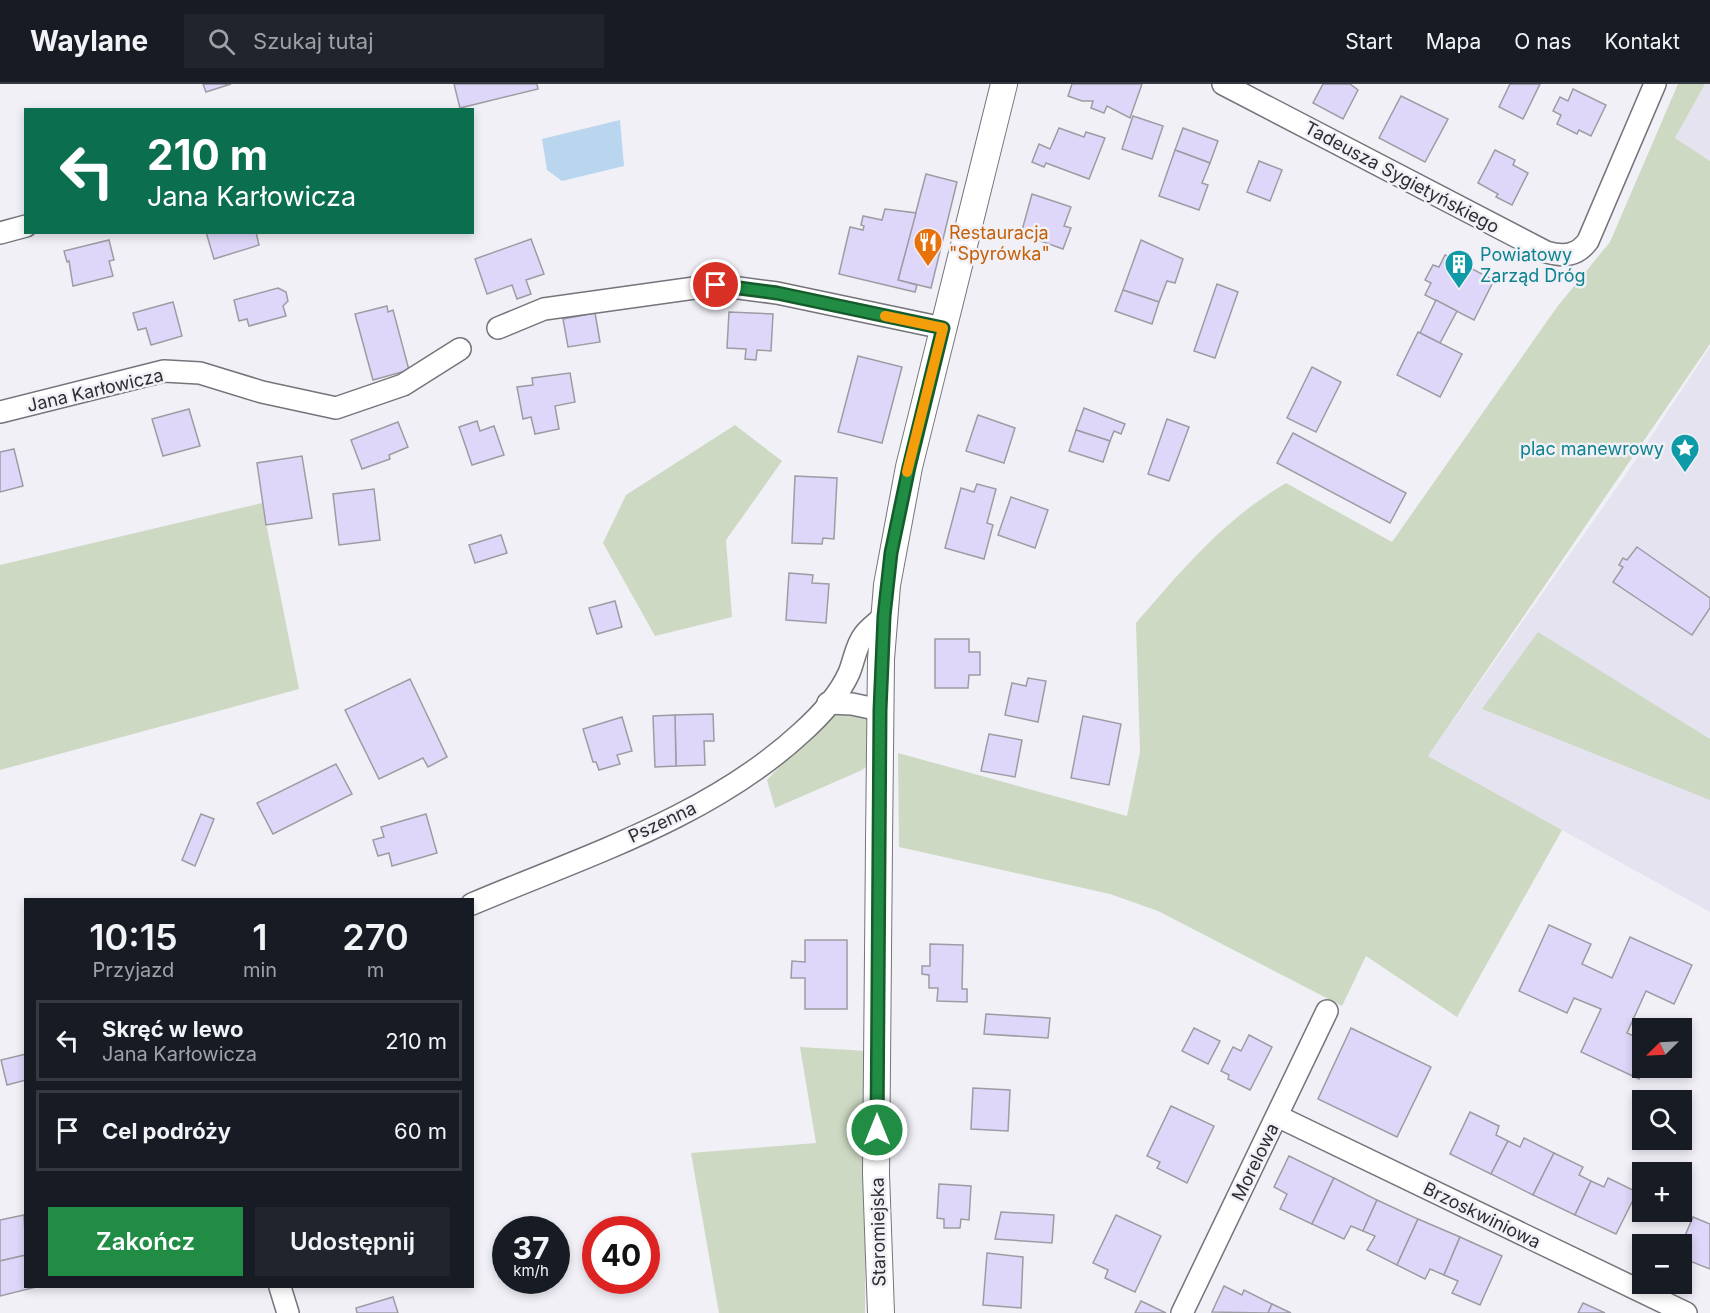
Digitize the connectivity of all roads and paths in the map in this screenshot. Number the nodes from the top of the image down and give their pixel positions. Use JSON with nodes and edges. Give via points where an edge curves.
{"nodes":[{"id":1,"x":1004,"y":84,"type":"edge"},
{"id":2,"x":1655,"y":84,"type":"edge"},
{"id":3,"x":1234,"y":87,"type":"edge"},
{"id":4,"x":24,"y":227,"type":"edge"},
{"id":5,"x":0,"y":233,"type":"edge"},
{"id":6,"x":498,"y":328,"type":"dead end"},
{"id":7,"x":943,"y":328,"type":"junction"},
{"id":8,"x":460,"y":350,"type":"dead end"},
{"id":9,"x":0,"y":412,"type":"edge"},
{"id":10,"x":884,"y":616,"type":"junction"},
{"id":11,"x":828,"y":703,"type":"junction"},
{"id":12,"x":880,"y":710,"type":"junction"},
{"id":13,"x":474,"y":903,"type":"edge"},
{"id":14,"x":1327,"y":1011,"type":"dead end"},
{"id":15,"x":1277,"y":1116,"type":"junction"},
{"id":16,"x":280,"y":1288,"type":"edge"},
{"id":17,"x":288,"y":1313,"type":"edge"},
{"id":18,"x":881,"y":1313,"type":"edge"},
{"id":19,"x":1182,"y":1313,"type":"edge"},
{"id":20,"x":1686,"y":1313,"type":"edge"}],
"edges":[{"from":1,"to":7,"type":"street","name":"Staromiejska"},
{"from":2,"to":3,"type":"street","name":"Tadeusza Sygietyńskiego","via":[[1588,241],[1581,251],[1560,256]]},
{"from":4,"to":5,"type":"street"},
{"from":6,"to":7,"type":"street","via":[[544,309],[716,285],[777,293]]},
{"from":7,"to":10,"type":"street","name":"Staromiejska","via":[[906,478],[891,553]]},
{"from":8,"to":9,"type":"street","name":"Jana Karłowicza","via":[[403,385],[336,408],[200,373],[164,371]]},
{"from":10,"to":11,"type":"street","name":"Pszenna","via":[[864,635],[848,675]]},
{"from":10,"to":12,"type":"street","name":"Staromiejska"},
{"from":11,"to":12,"type":"street"},
{"from":11,"to":13,"type":"street","name":"Pszenna","via":[[777,754],[730,787],[675,818]]},
{"from":12,"to":18,"type":"street","name":"Staromiejska","via":[[876,1174]]},
{"from":14,"to":15,"type":"street","name":"Morelowa"},
{"from":15,"to":19,"type":"street","name":"Morelowa"},
{"from":15,"to":20,"type":"street","name":"Brzoskwiniowa"},
{"from":16,"to":17,"type":"street"}]}
